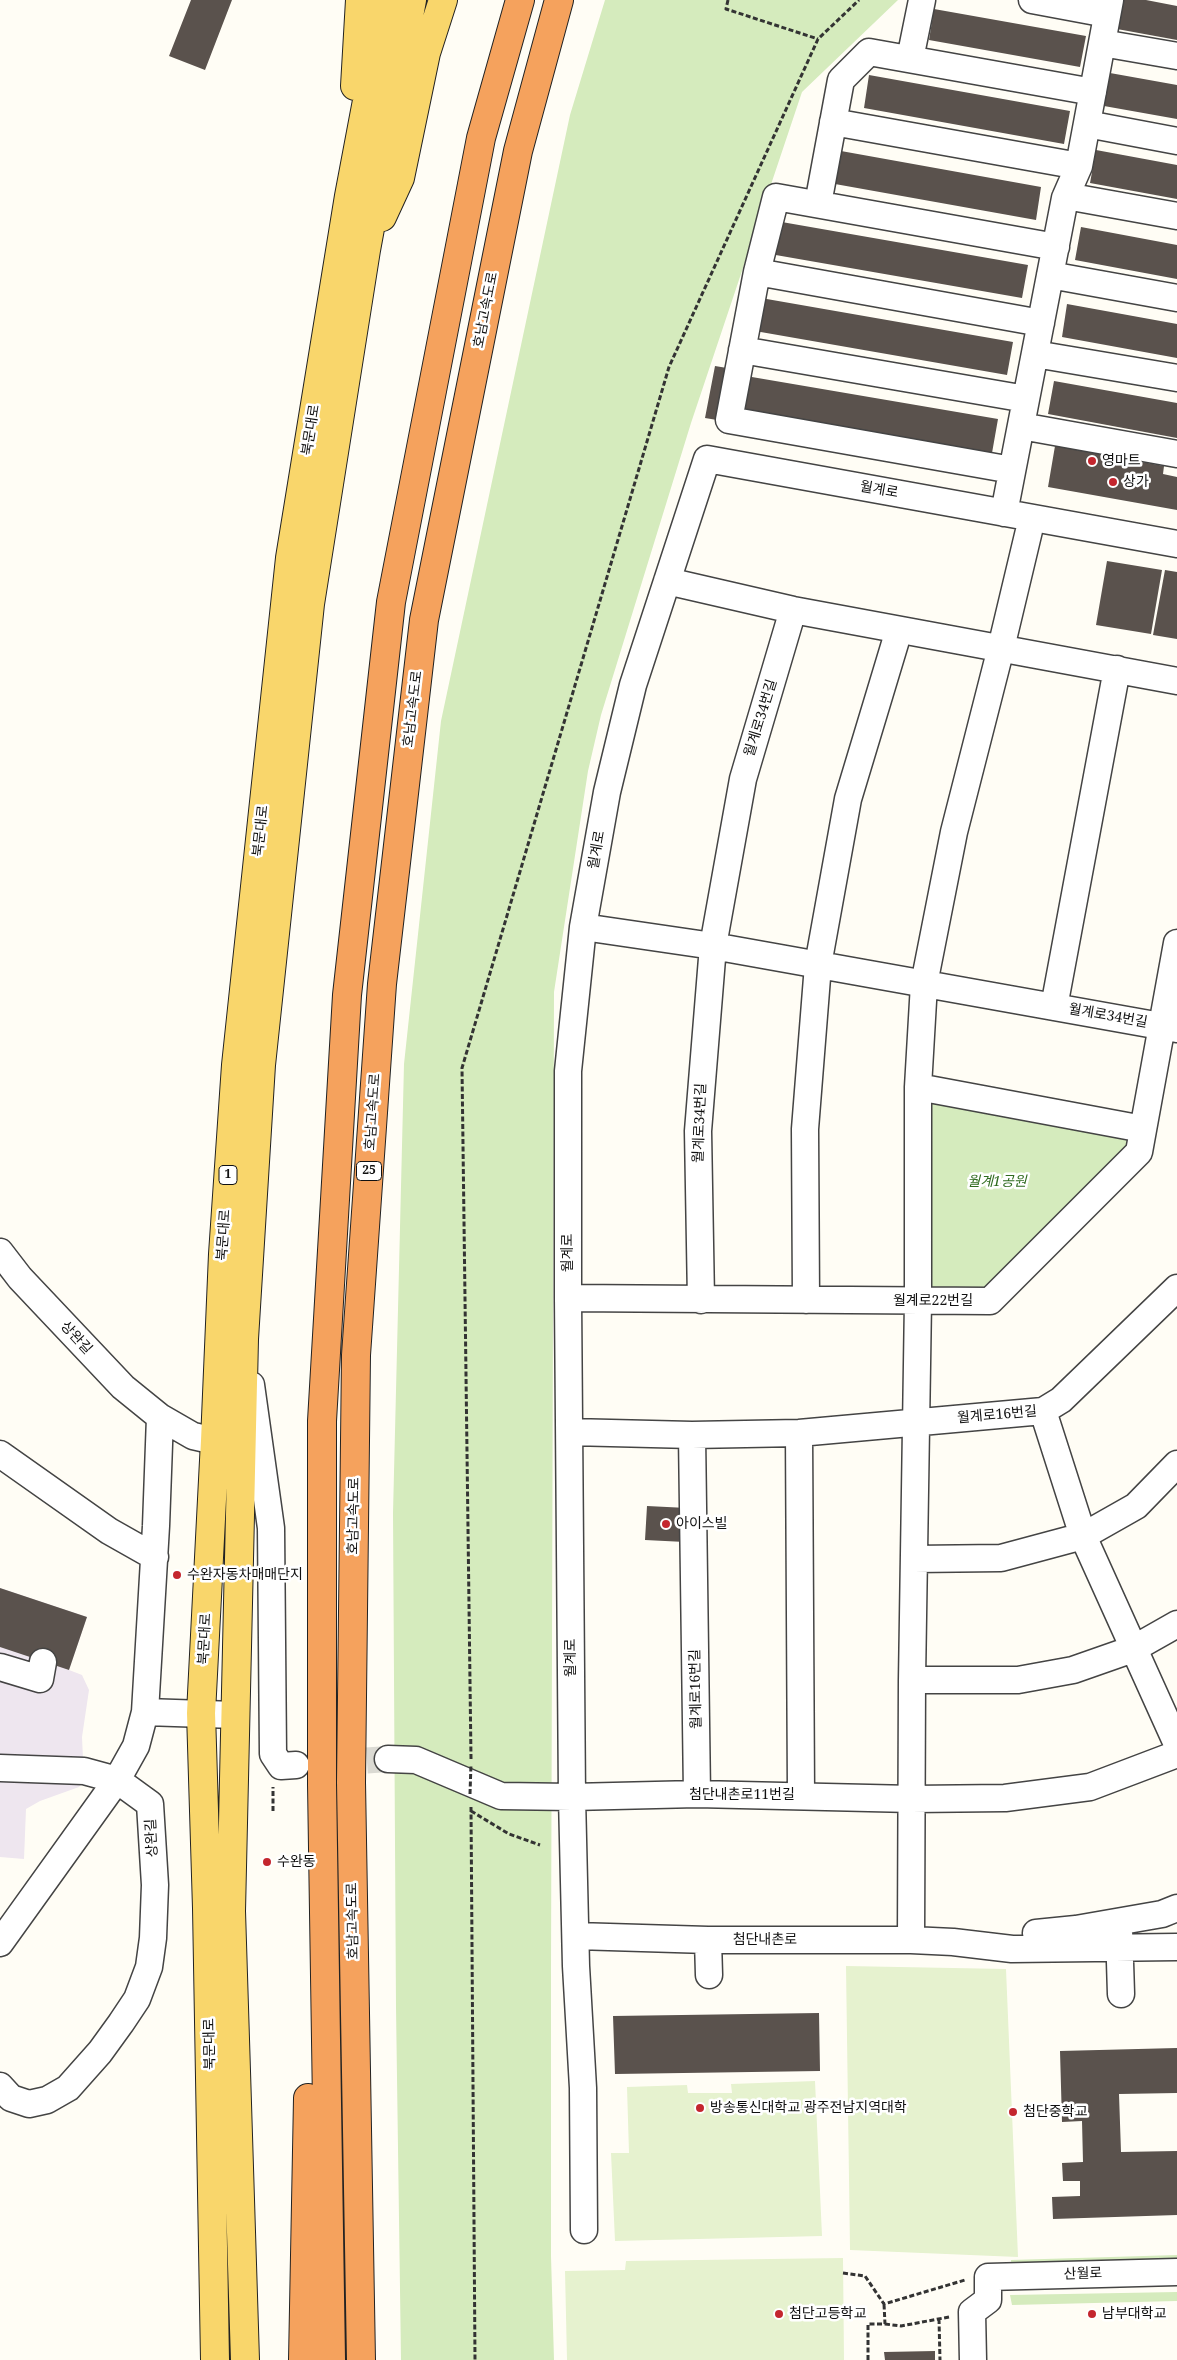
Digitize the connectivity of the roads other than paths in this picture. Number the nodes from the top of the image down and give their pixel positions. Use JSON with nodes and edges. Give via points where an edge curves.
{"nodes":[{"id":1,"x":360,"y":0,"type":"edge"},
{"id":2,"x":386,"y":0,"type":"edge"},
{"id":3,"x":412,"y":0,"type":"edge"},
{"id":4,"x":443,"y":0,"type":"edge"},
{"id":5,"x":520,"y":0,"type":"edge"},
{"id":6,"x":560,"y":0,"type":"edge"},
{"id":7,"x":922,"y":0,"type":"edge"},
{"id":8,"x":1032,"y":0,"type":"edge"},
{"id":9,"x":1108,"y":7,"type":"edge"},
{"id":10,"x":1102,"y":43,"type":"junction"},
{"id":11,"x":1177,"y":56,"type":"edge"},
{"id":12,"x":910,"y":60,"type":"junction"},
{"id":13,"x":1093,"y":92,"type":"junction"},
{"id":14,"x":833,"y":122,"type":"junction"},
{"id":15,"x":1087,"y":124,"type":"junction"},
{"id":16,"x":1177,"y":140,"type":"edge"},
{"id":17,"x":1079,"y":166,"type":"junction"},
{"id":18,"x":349,"y":196,"type":"junction"},
{"id":19,"x":1066,"y":196,"type":"junction"},
{"id":20,"x":818,"y":204,"type":"junction"},
{"id":21,"x":1177,"y":216,"type":"edge"},
{"id":22,"x":1056,"y":247,"type":"junction"},
{"id":23,"x":366,"y":250,"type":"junction"},
{"id":24,"x":756,"y":272,"type":"junction"},
{"id":25,"x":1050,"y":275,"type":"junction"},
{"id":26,"x":1177,"y":298,"type":"edge"},
{"id":27,"x":1041,"y":323,"type":"junction"},
{"id":28,"x":742,"y":350,"type":"junction"},
{"id":29,"x":1035,"y":354,"type":"junction"},
{"id":30,"x":1177,"y":378,"type":"edge"},
{"id":31,"x":1026,"y":399,"type":"junction"},
{"id":32,"x":1021,"y":426,"type":"junction"},
{"id":33,"x":1177,"y":454,"type":"edge"},
{"id":34,"x":1012,"y":470,"type":"junction"},
{"id":35,"x":1004,"y":513,"type":"junction"},
{"id":36,"x":1032,"y":518,"type":"junction"},
{"id":37,"x":1177,"y":544,"type":"edge"},
{"id":38,"x":666,"y":581,"type":"junction"},
{"id":39,"x":794,"y":610,"type":"junction"},
{"id":40,"x":899,"y":630,"type":"junction"},
{"id":41,"x":1001,"y":648,"type":"junction"},
{"id":42,"x":1117,"y":670,"type":"junction"},
{"id":43,"x":1177,"y":680,"type":"edge"},
{"id":44,"x":583,"y":927,"type":"junction"},
{"id":45,"x":1177,"y":943,"type":"edge"},
{"id":46,"x":713,"y":946,"type":"junction"},
{"id":47,"x":818,"y":965,"type":"junction"},
{"id":48,"x":924,"y":984,"type":"junction"},
{"id":49,"x":1054,"y":1006,"type":"junction"},
{"id":50,"x":1170,"y":1027,"type":"edge"},
{"id":51,"x":918,"y":1087,"type":"junction"},
{"id":52,"x":1143,"y":1129,"type":"junction"},
{"id":53,"x":0,"y":1252,"type":"edge"},
{"id":54,"x":1177,"y":1289,"type":"edge"},
{"id":55,"x":568,"y":1298,"type":"junction"},
{"id":56,"x":701,"y":1300,"type":"junction"},
{"id":57,"x":806,"y":1300,"type":"junction"},
{"id":58,"x":918,"y":1301,"type":"junction"},
{"id":59,"x":244,"y":1339,"type":"junction"},
{"id":60,"x":1043,"y":1411,"type":"junction"},
{"id":61,"x":160,"y":1417,"type":"junction"},
{"id":62,"x":915,"y":1423,"type":"junction"},
{"id":63,"x":570,"y":1432,"type":"junction"},
{"id":64,"x":799,"y":1433,"type":"junction"},
{"id":65,"x":692,"y":1435,"type":"junction"},
{"id":66,"x":215,"y":1441,"type":"junction"},
{"id":67,"x":0,"y":1454,"type":"edge"},
{"id":68,"x":1177,"y":1464,"type":"edge"},
{"id":69,"x":1083,"y":1536,"type":"junction"},
{"id":70,"x":155,"y":1557,"type":"junction"},
{"id":71,"x":914,"y":1559,"type":"junction"},
{"id":72,"x":1177,"y":1624,"type":"edge"},
{"id":73,"x":1133,"y":1649,"type":"junction"},
{"id":74,"x":912,"y":1680,"type":"junction"},
{"id":75,"x":145,"y":1712,"type":"junction"},
{"id":76,"x":201,"y":1713,"type":"junction"},
{"id":77,"x":235,"y":1716,"type":"junction"},
{"id":78,"x":1177,"y":1744,"type":"edge"},
{"id":79,"x":1177,"y":1754,"type":"edge"},
{"id":80,"x":388,"y":1760,"type":"tunnel mouth"},
{"id":81,"x":296,"y":1765,"type":"dead end"},
{"id":82,"x":0,"y":1768,"type":"edge"},
{"id":83,"x":117,"y":1780,"type":"junction"},
{"id":84,"x":322,"y":1784,"type":"junction"},
{"id":85,"x":697,"y":1794,"type":"junction"},
{"id":86,"x":801,"y":1795,"type":"junction"},
{"id":87,"x":572,"y":1797,"type":"junction"},
{"id":88,"x":912,"y":1798,"type":"junction"},
{"id":89,"x":1177,"y":1908,"type":"edge"},
{"id":90,"x":1119,"y":1922,"type":"junction"},
{"id":91,"x":576,"y":1936,"type":"junction"},
{"id":92,"x":708,"y":1940,"type":"junction"},
{"id":93,"x":911,"y":1940,"type":"junction"},
{"id":94,"x":953,"y":1942,"type":"junction"},
{"id":95,"x":0,"y":1943,"type":"edge"},
{"id":96,"x":1120,"y":1947,"type":"junction"},
{"id":97,"x":1177,"y":1947,"type":"edge"},
{"id":98,"x":709,"y":1975,"type":"dead end"},
{"id":99,"x":1121,"y":1994,"type":"dead end"},
{"id":100,"x":0,"y":2086,"type":"edge"},
{"id":101,"x":584,"y":2230,"type":"dead end"},
{"id":102,"x":1177,"y":2272,"type":"edge"},
{"id":103,"x":216,"y":2360,"type":"edge"},
{"id":104,"x":245,"y":2360,"type":"edge"},
{"id":105,"x":303,"y":2360,"type":"edge"},
{"id":106,"x":331,"y":2360,"type":"edge"},
{"id":107,"x":361,"y":2360,"type":"edge"},
{"id":108,"x":972,"y":2360,"type":"edge"}],
"edges":[{"from":1,"to":18,"type":"main road"},
{"from":2,"to":18,"type":"main road","name":"북문대로","number":"1"},
{"from":3,"to":23,"type":"main road","name":"북문대로","number":"1"},
{"from":4,"to":23,"type":"main road","via":[[426,53],[400,178]]},
{"from":5,"to":84,"type":"highway","name":"호남고속도로","number":"25","via":[[481,138],[391,602],[346,994],[322,1421]]},
{"from":6,"to":107,"type":"highway","name":"호남고속도로","number":"25","via":[[518,151],[424,620],[382,984],[356,1365],[351,1782]]},
{"from":7,"to":12,"type":"street"},
{"from":8,"to":9,"type":"street"},
{"from":9,"to":10,"type":"street"},
{"from":10,"to":11,"type":"street"},
{"from":10,"to":13,"type":"street"},
{"from":12,"to":13,"type":"street"},
{"from":12,"to":14,"type":"street","via":[[868,52],[841,80]]},
{"from":13,"to":15,"type":"street"},
{"from":14,"to":17,"type":"street"},
{"from":14,"to":20,"type":"street"},
{"from":15,"to":16,"type":"street"},
{"from":15,"to":17,"type":"street"},
{"from":17,"to":19,"type":"street"},
{"from":18,"to":66,"type":"main road","name":"북문대로","number":"1","via":[[290,558],[236,1065]]},
{"from":19,"to":21,"type":"street"},
{"from":19,"to":22,"type":"street"},
{"from":20,"to":22,"type":"street"},
{"from":20,"to":24,"type":"street","via":[[776,197]]},
{"from":22,"to":25,"type":"street"},
{"from":23,"to":59,"type":"main road","name":"북문대로","number":"1","via":[[309,614],[261,1064]]},
{"from":24,"to":27,"type":"street"},
{"from":24,"to":28,"type":"street"},
{"from":25,"to":26,"type":"street"},
{"from":25,"to":27,"type":"street"},
{"from":27,"to":29,"type":"street"},
{"from":28,"to":31,"type":"street"},
{"from":28,"to":34,"type":"street","via":[[729,420]]},
{"from":29,"to":30,"type":"street"},
{"from":29,"to":31,"type":"street"},
{"from":31,"to":32,"type":"street"},
{"from":32,"to":33,"type":"street"},
{"from":32,"to":34,"type":"street"},
{"from":34,"to":35,"type":"street"},
{"from":35,"to":36,"type":"street","name":"월계로"},
{"from":35,"to":38,"type":"street","name":"월계로","via":[[707,459]]},
{"from":36,"to":37,"type":"street","name":"월계로"},
{"from":36,"to":41,"type":"street"},
{"from":38,"to":39,"type":"street"},
{"from":38,"to":44,"type":"street","name":"월계로","via":[[634,685],[607,792]]},
{"from":39,"to":40,"type":"street"},
{"from":39,"to":46,"type":"street","name":"월계로34번길","via":[[742,779]]},
{"from":40,"to":41,"type":"street"},
{"from":40,"to":47,"type":"street","via":[[848,799]]},
{"from":41,"to":42,"type":"street"},
{"from":41,"to":48,"type":"street","via":[[954,832]]},
{"from":42,"to":43,"type":"street"},
{"from":42,"to":49,"type":"street","name":"월계로34번길"},
{"from":44,"to":46,"type":"street","name":"월계로34번길"},
{"from":44,"to":55,"type":"street","name":"월계로","via":[[568,1072]]},
{"from":45,"to":50,"type":"street","name":"월계로34번길"},
{"from":46,"to":47,"type":"street","name":"월계로34번길"},
{"from":46,"to":56,"type":"street","name":"월계로34번길","via":[[698,1131]]},
{"from":47,"to":48,"type":"street","name":"월계로34번길"},
{"from":47,"to":57,"type":"street","via":[[805,1129]]},
{"from":48,"to":49,"type":"street","name":"월계로34번길"},
{"from":48,"to":51,"type":"street"},
{"from":49,"to":50,"type":"street","name":"월계로34번길"},
{"from":50,"to":52,"type":"street","name":"월계로22번길"},
{"from":51,"to":52,"type":"street"},
{"from":51,"to":58,"type":"street"},
{"from":52,"to":58,"type":"street","name":"월계로22번길","via":[[1139,1152],[990,1302]]},
{"from":53,"to":61,"type":"street","name":"상완길","via":[[20,1278],[123,1387]]},
{"from":54,"to":60,"type":"street","name":"월계로16번길","via":[[1061,1400]]},
{"from":55,"to":56,"type":"street","name":"월계로22번길"},
{"from":55,"to":63,"type":"street","name":"월계로"},
{"from":56,"to":57,"type":"street","name":"월계로22번길"},
{"from":57,"to":58,"type":"street","name":"월계로22번길"},
{"from":58,"to":62,"type":"street"},
{"from":59,"to":77,"type":"main road","name":"북문대로","number":"1"},
{"from":59,"to":81,"type":"street","via":[[271,1528],[273,1754],[281,1766]]},
{"from":60,"to":62,"type":"street","name":"월계로16번길"},
{"from":60,"to":69,"type":"street"},
{"from":61,"to":66,"type":"street","name":"상완길","via":[[193,1436]]},
{"from":61,"to":70,"type":"street"},
{"from":62,"to":64,"type":"street","name":"월계로16번길"},
{"from":62,"to":71,"type":"street"},
{"from":63,"to":65,"type":"street","name":"월계로16번길"},
{"from":63,"to":87,"type":"street","name":"월계로"},
{"from":64,"to":65,"type":"street","name":"월계로16번길"},
{"from":64,"to":86,"type":"street"},
{"from":65,"to":85,"type":"street","name":"월계로16번길"},
{"from":66,"to":76,"type":"main road","name":"북문대로","number":"1"},
{"from":67,"to":70,"type":"street","via":[[108,1531]]},
{"from":68,"to":69,"type":"street","via":[[1136,1506]]},
{"from":69,"to":71,"type":"street","via":[[1001,1558]]},
{"from":69,"to":73,"type":"street"},
{"from":70,"to":75,"type":"street"},
{"from":71,"to":74,"type":"street"},
{"from":72,"to":73,"type":"street"},
{"from":73,"to":74,"type":"street","via":[[1074,1670],[1018,1680]]},
{"from":73,"to":78,"type":"street"},
{"from":74,"to":88,"type":"street"},
{"from":75,"to":76,"type":"street"},
{"from":75,"to":83,"type":"street","via":[[136,1746]]},
{"from":76,"to":77,"type":"street"},
{"from":76,"to":103,"type":"main road","name":"북문대로","number":"1"},
{"from":77,"to":104,"type":"main road","name":"북문대로","number":"1","via":[[231,1911]]},
{"from":79,"to":88,"type":"street","name":"첨단내촌로11번길","via":[[1090,1787],[1005,1798]]},
{"from":80,"to":87,"type":"street","name":"첨단내촌로11번길","via":[[416,1760],[501,1796]]},
{"from":82,"to":83,"type":"street","via":[[84,1770]]},
{"from":83,"to":95,"type":"street"},
{"from":83,"to":100,"type":"street","name":"상완길","via":[[150,1804],[155,1884],[153,1938],[149,1967],[137,1999],[100,2052],[68,2088],[47,2100],[29,2104],[11,2098]]},
{"from":84,"to":105,"type":"highway","via":[[307,1929],[308,2154]]},
{"from":84,"to":106,"type":"highway","name":"호남고속도로","number":"25"},
{"from":85,"to":86,"type":"street","name":"첨단내촌로11번길"},
{"from":85,"to":87,"type":"street","name":"첨단내촌로11번길"},
{"from":86,"to":88,"type":"street","name":"첨단내촌로11번길"},
{"from":87,"to":91,"type":"street","name":"월계로"},
{"from":88,"to":93,"type":"street"},
{"from":89,"to":90,"type":"street"},
{"from":90,"to":94,"type":"street"},
{"from":90,"to":96,"type":"street"},
{"from":91,"to":92,"type":"street","name":"첨단내촌로"},
{"from":91,"to":101,"type":"street","name":"월계로","via":[[583,2088]]},
{"from":92,"to":93,"type":"street","name":"첨단내촌로"},
{"from":92,"to":98,"type":"street"},
{"from":93,"to":94,"type":"street","name":"첨단내촌로"},
{"from":94,"to":96,"type":"street","via":[[1012,1949]]},
{"from":96,"to":97,"type":"street"},
{"from":96,"to":99,"type":"street"},
{"from":102,"to":108,"type":"street","name":"산월로","via":[[988,2277],[988,2300],[972,2312]]}]}
